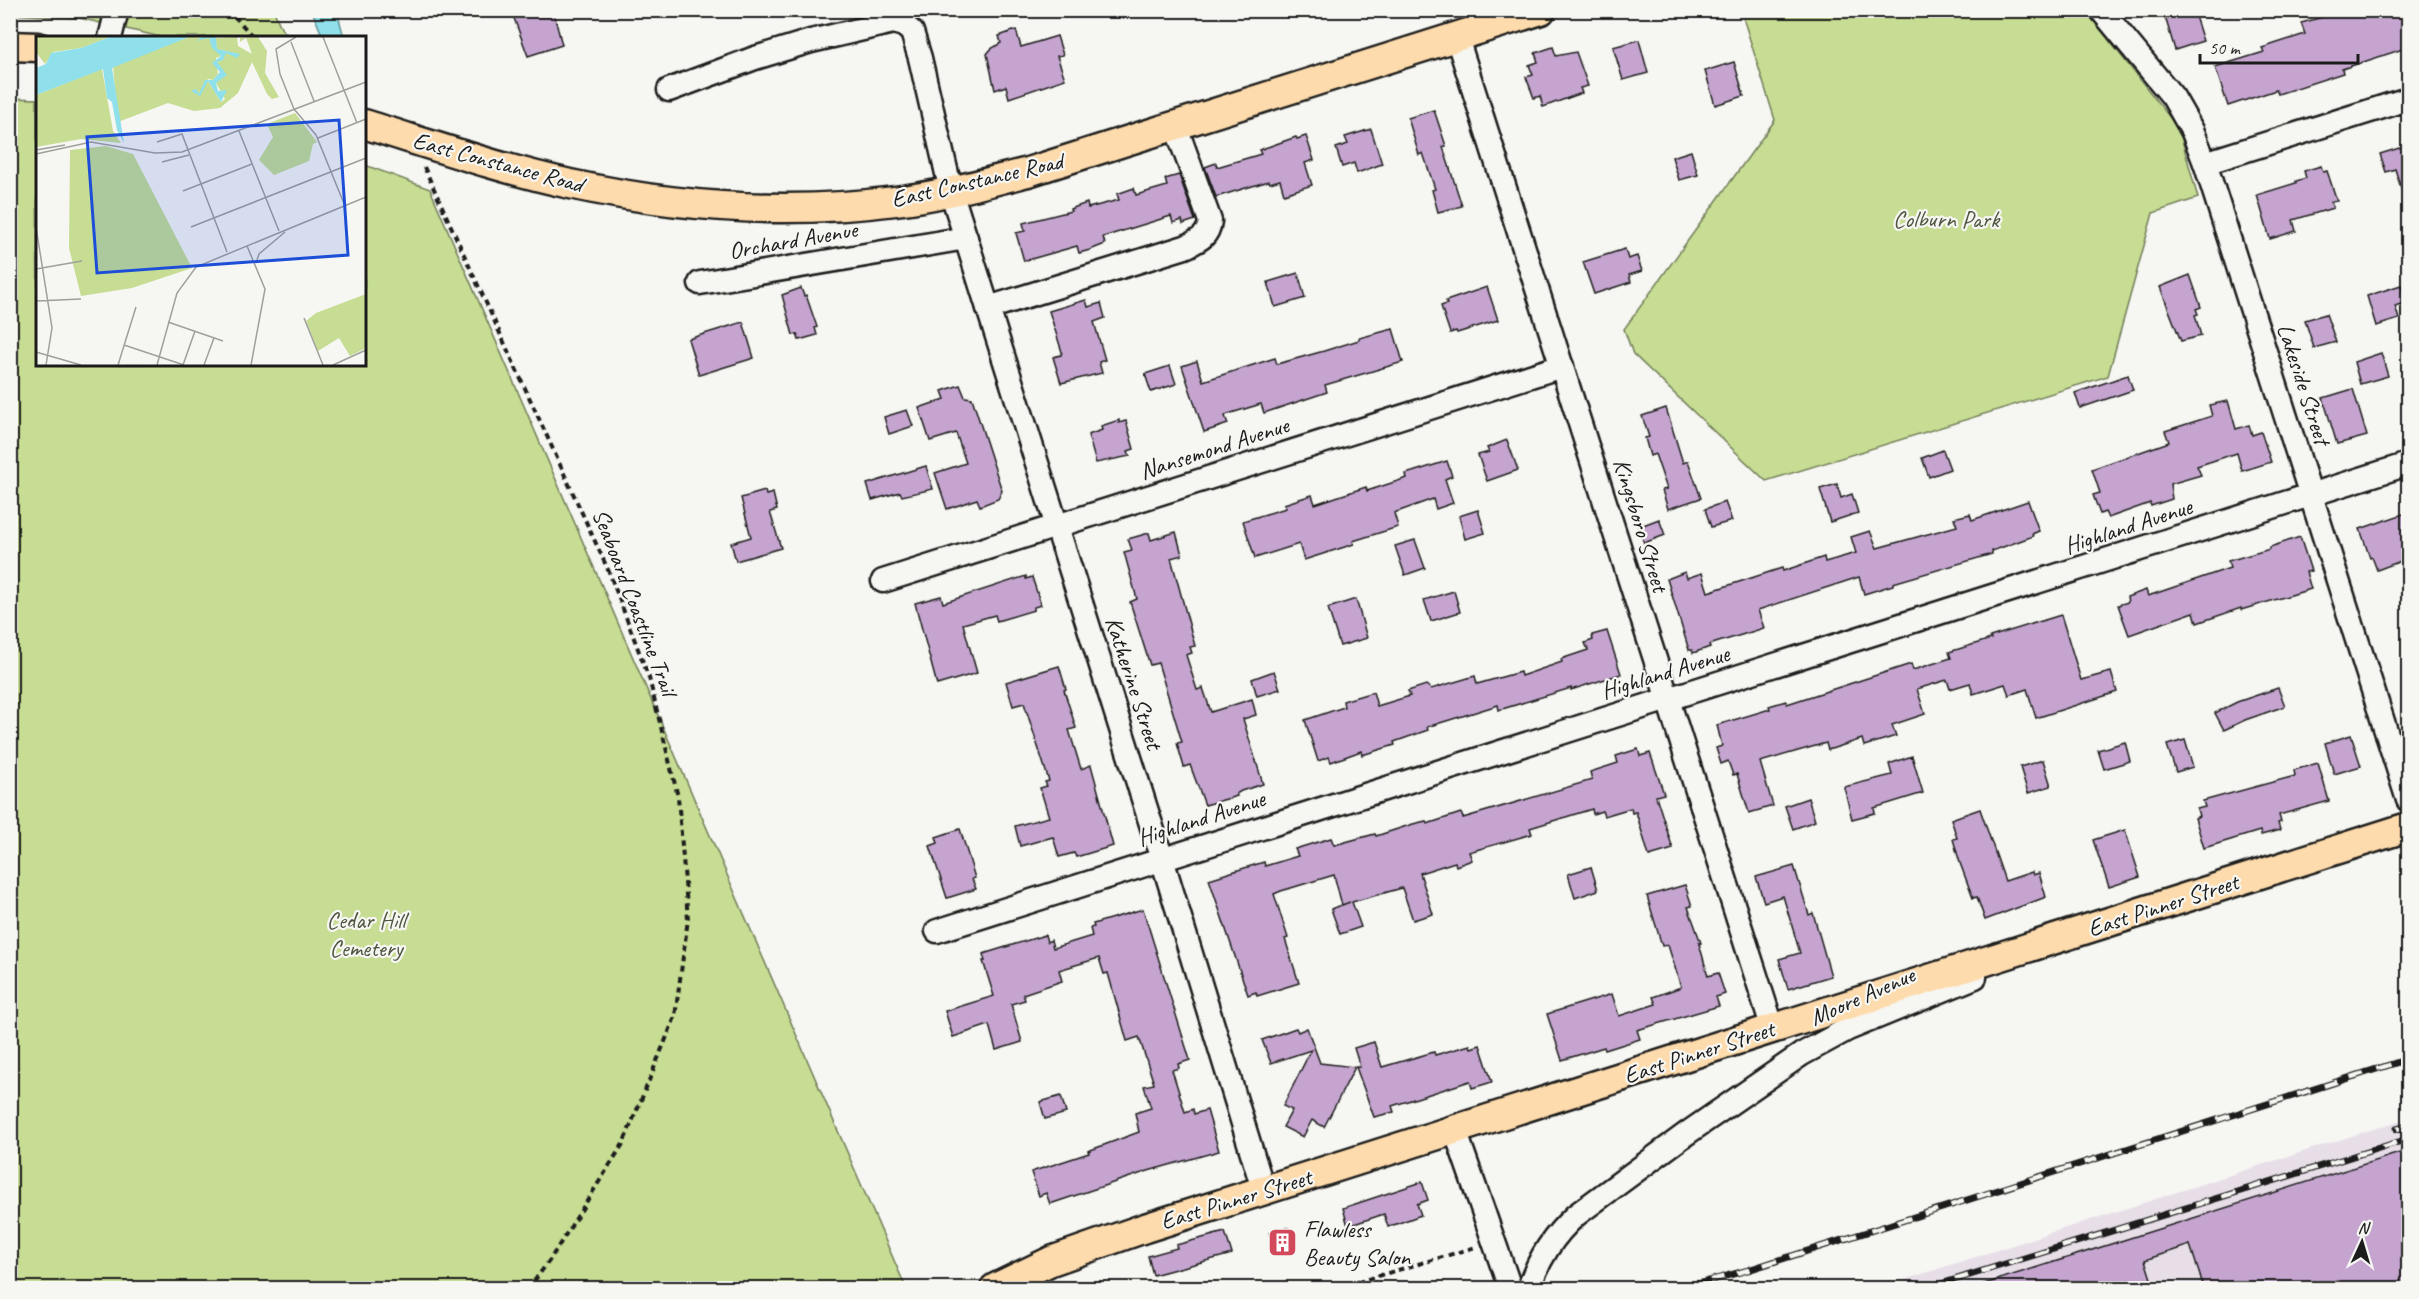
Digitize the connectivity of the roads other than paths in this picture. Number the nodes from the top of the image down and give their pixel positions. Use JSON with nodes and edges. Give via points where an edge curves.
{"nodes":[{"id":1,"x":117,"y":10,"type":"edge"},
{"id":2,"x":1541,"y":10,"type":"edge"},
{"id":3,"x":2101,"y":10,"type":"edge"},
{"id":4,"x":110,"y":36,"type":"edge"},
{"id":5,"x":1457,"y":38,"type":"junction"},
{"id":6,"x":10,"y":46,"type":"edge"},
{"id":7,"x":36,"y":47,"type":"edge"},
{"id":8,"x":669,"y":90,"type":"dead end"},
{"id":9,"x":2409,"y":99,"type":"edge"},
{"id":10,"x":366,"y":125,"type":"edge"},
{"id":11,"x":1176,"y":127,"type":"junction"},
{"id":12,"x":2205,"y":163,"type":"junction"},
{"id":13,"x":951,"y":191,"type":"junction"},
{"id":14,"x":966,"y":238,"type":"junction"},
{"id":15,"x":700,"y":283,"type":"dead end"},
{"id":16,"x":988,"y":308,"type":"junction"},
{"id":17,"x":1562,"y":366,"type":"junction"},
{"id":18,"x":2409,"y":464,"type":"edge"},
{"id":19,"x":2311,"y":495,"type":"junction"},
{"id":20,"x":1056,"y":527,"type":"junction"},
{"id":21,"x":883,"y":581,"type":"dead end"},
{"id":22,"x":1667,"y":699,"type":"junction"},
{"id":23,"x":2409,"y":800,"type":"edge"},
{"id":24,"x":2409,"y":826,"type":"edge"},
{"id":25,"x":1162,"y":859,"type":"junction"},
{"id":26,"x":2118,"y":919,"type":"junction"},
{"id":27,"x":937,"y":931,"type":"dead end"},
{"id":28,"x":1773,"y":1029,"type":"junction"},
{"id":29,"x":1455,"y":1130,"type":"junction"},
{"id":30,"x":1263,"y":1192,"type":"junction"},
{"id":31,"x":995,"y":1288,"type":"edge"},
{"id":32,"x":1510,"y":1288,"type":"edge"},
{"id":33,"x":1529,"y":1288,"type":"edge"}],
"edges":[{"from":1,"to":4,"type":"street"},
{"from":2,"to":5,"type":"main road","name":"East Constance Road"},
{"from":3,"to":12,"type":"street","name":"Lakeside Street","via":[[2173,97]]},
{"from":5,"to":11,"type":"main road","name":"East Constance Road"},
{"from":5,"to":17,"type":"street","name":"Kingsboro Street"},
{"from":6,"to":7,"type":"main road"},
{"from":8,"to":13,"type":"street","name":"Katherine Street","via":[[812,41],[893,22],[904,25],[912,32],[920,58]]},
{"from":9,"to":12,"type":"street"},
{"from":10,"to":13,"type":"main road","name":"East Constance Road","via":[[567,183],[689,204],[826,207]]},
{"from":11,"to":13,"type":"main road","name":"East Constance Road"},
{"from":11,"to":16,"type":"street","via":[[1210,221],[1203,238]]},
{"from":12,"to":19,"type":"street","name":"Lakeside Street"},
{"from":13,"to":14,"type":"street","name":"Katherine Street"},
{"from":14,"to":15,"type":"street","name":"Orchard Avenue"},
{"from":14,"to":16,"type":"street","name":"Katherine Street"},
{"from":16,"to":20,"type":"street","name":"Katherine Street"},
{"from":17,"to":20,"type":"street","name":"Nansemond Avenue"},
{"from":17,"to":22,"type":"street","name":"Kingsboro Street"},
{"from":18,"to":19,"type":"street","name":"Highland Avenue"},
{"from":19,"to":22,"type":"street","name":"Highland Avenue"},
{"from":19,"to":23,"type":"street","name":"Lakeside Street"},
{"from":20,"to":21,"type":"street","name":"Nansemond Avenue"},
{"from":20,"to":25,"type":"street","name":"Katherine Street"},
{"from":22,"to":25,"type":"street","name":"Highland Avenue"},
{"from":22,"to":28,"type":"street","name":"Kingsboro Street"},
{"from":24,"to":26,"type":"main road","name":"East Pinner Street"},
{"from":25,"to":27,"type":"street","name":"Highland Avenue"},
{"from":25,"to":30,"type":"street","name":"Katherine Street"},
{"from":26,"to":28,"type":"main road","name":"East Pinner Street"},
{"from":26,"to":33,"type":"street","name":"Moore Avenue","via":[[1848,1029],[1802,1054],[1576,1215],[1545,1248]]},
{"from":28,"to":29,"type":"main road","name":"East Pinner Street"},
{"from":29,"to":30,"type":"main road","name":"East Pinner Street"},
{"from":29,"to":32,"type":"street"},
{"from":30,"to":31,"type":"main road","name":"East Pinner Street","via":[[1051,1261]]}]}
